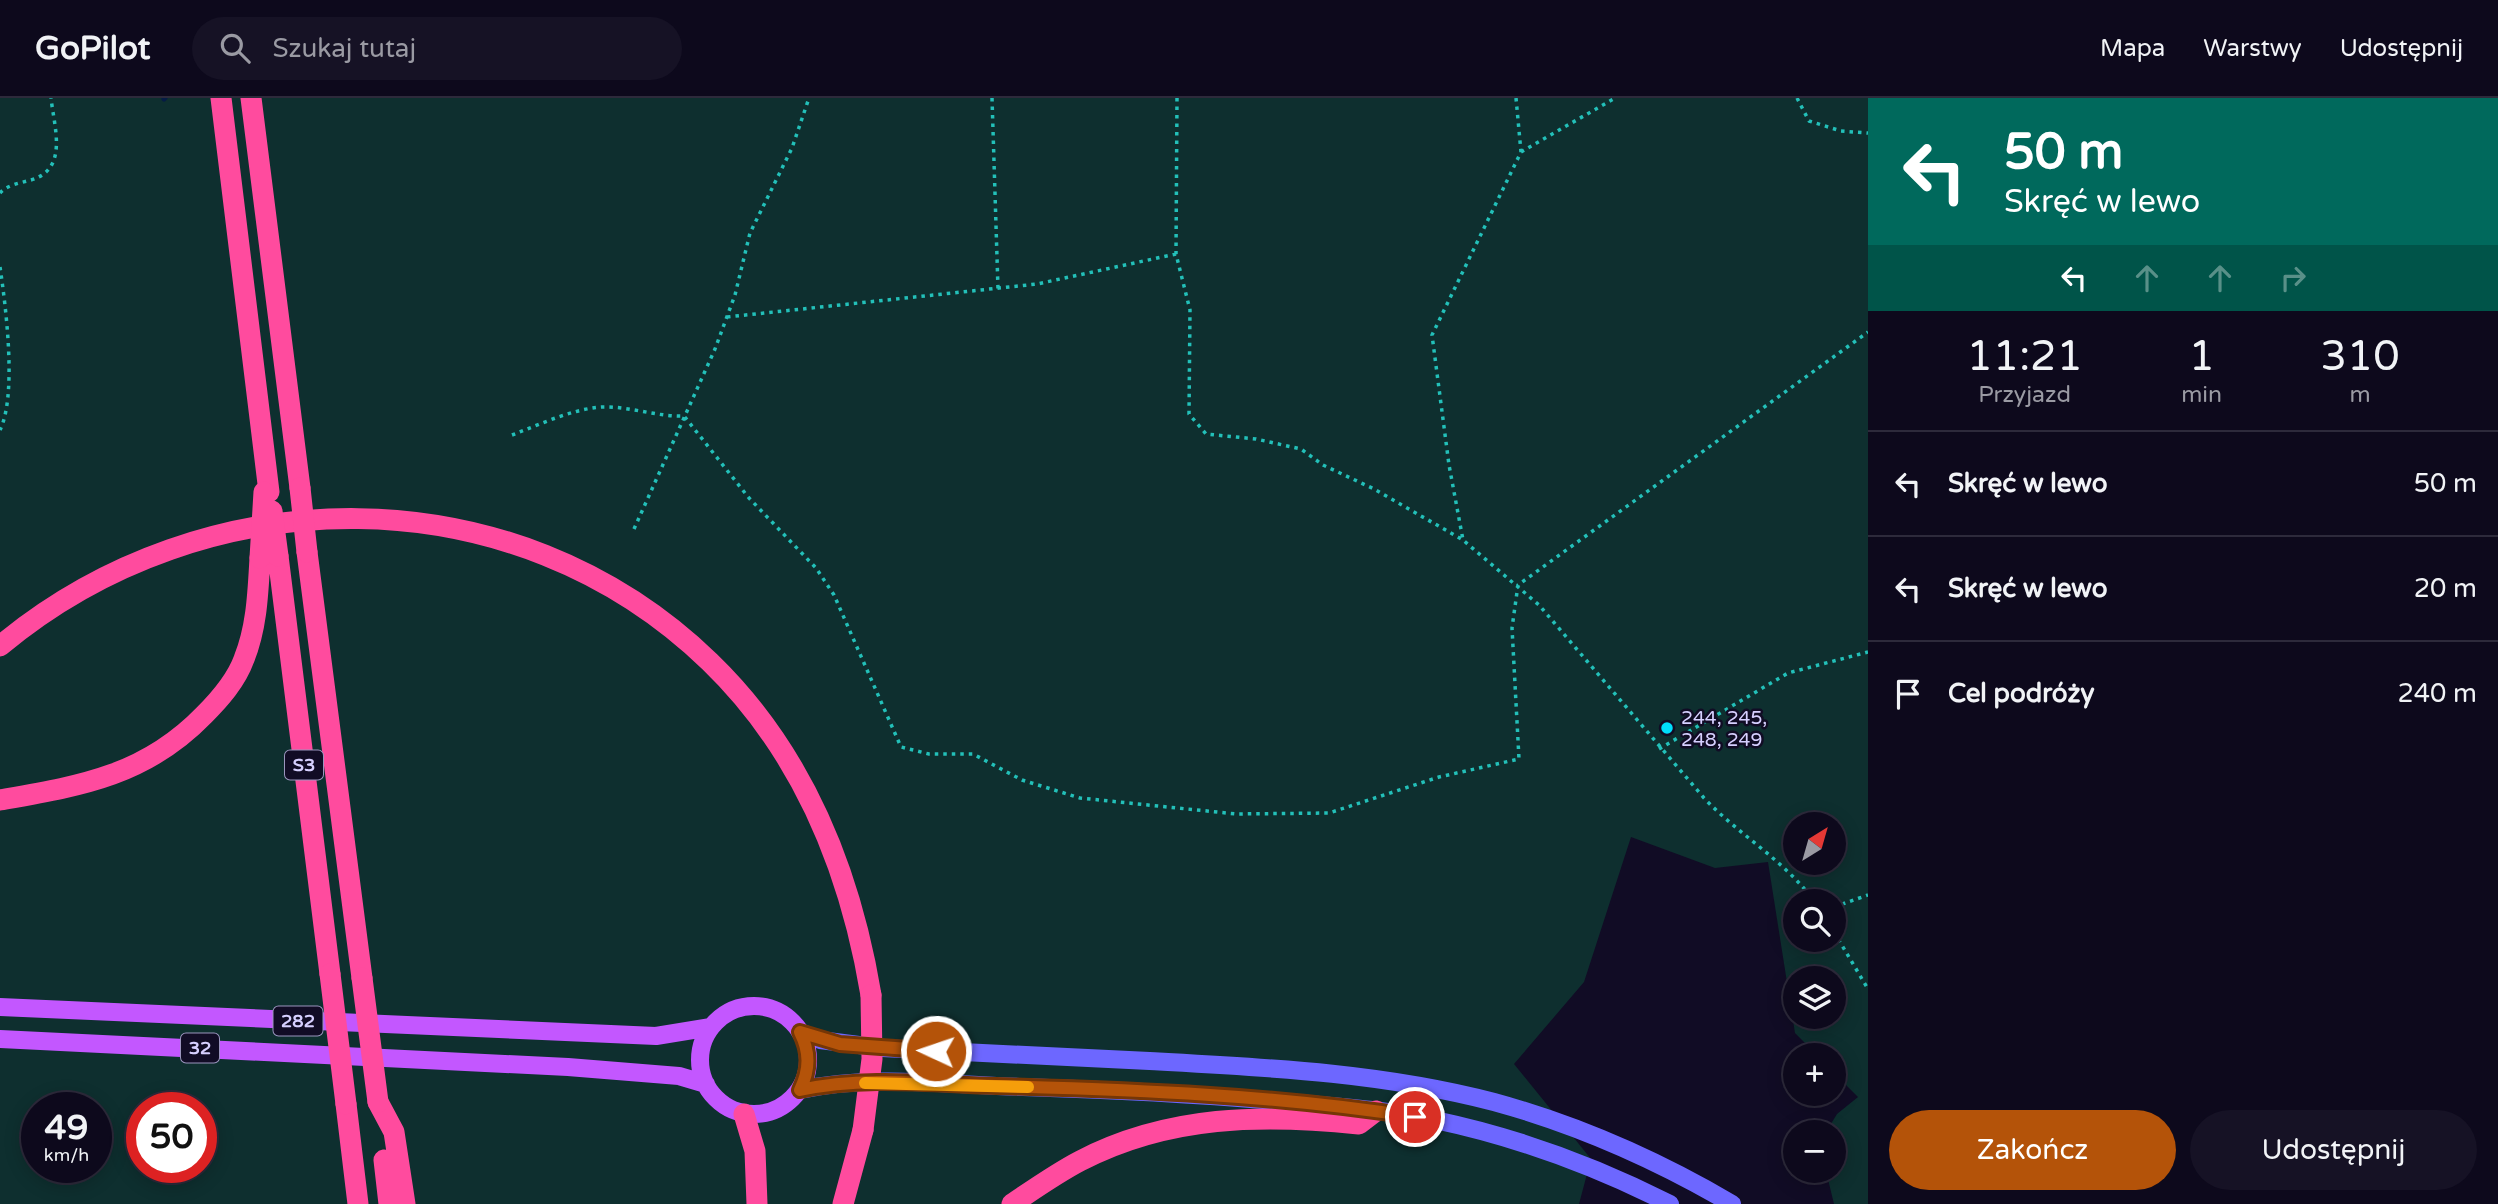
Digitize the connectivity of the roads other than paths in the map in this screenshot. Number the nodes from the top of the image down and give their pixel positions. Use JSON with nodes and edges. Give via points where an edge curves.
{"nodes":[{"id":1,"x":221,"y":98,"type":"edge"},
{"id":2,"x":251,"y":98,"type":"edge"},
{"id":3,"x":269,"y":557,"type":"junction"},
{"id":4,"x":0,"y":646,"type":"edge"},
{"id":5,"x":0,"y":800,"type":"edge"},
{"id":6,"x":0,"y":1007,"type":"edge"},
{"id":7,"x":711,"y":1027,"type":"junction"},
{"id":8,"x":800,"y":1032,"type":"junction"},
{"id":9,"x":0,"y":1039,"type":"edge"},
{"id":10,"x":706,"y":1084,"type":"junction"},
{"id":11,"x":800,"y":1090,"type":"junction"},
{"id":12,"x":378,"y":1102,"type":"junction"},
{"id":13,"x":1376,"y":1111,"type":"junction"},
{"id":14,"x":744,"y":1114,"type":"junction"},
{"id":15,"x":358,"y":1204,"type":"edge"},
{"id":16,"x":389,"y":1204,"type":"edge"},
{"id":17,"x":405,"y":1204,"type":"edge"},
{"id":18,"x":757,"y":1204,"type":"edge"},
{"id":19,"x":843,"y":1204,"type":"edge"},
{"id":20,"x":1012,"y":1204,"type":"edge"},
{"id":21,"x":1670,"y":1204,"type":"edge"},
{"id":22,"x":1732,"y":1204,"type":"edge"}],
"edges":[{"from":1,"to":3,"type":"highway","number":"S3","bridge":true,"via":[[267,487]]},
{"from":2,"to":12,"type":"highway","number":"S3","bridge":true},
{"from":3,"to":5,"type":"highway","via":[[244,660],[226,690],[200,719],[154,757],[122,771],[81,785]]},
{"from":3,"to":15,"type":"highway","number":"S3","bridge":true,"via":[[330,974]]},
{"from":4,"to":19,"type":"highway","bridge":true,"via":[[71,597],[128,566],[186,543],[232,530],[331,518],[455,528],[511,541],[606,585],[681,635],[735,689],[807,792],[833,846],[855,915],[871,995],[872,1059],[863,1130]]},
{"from":6,"to":7,"type":"main road","number":"282","via":[[656,1036]]},
{"from":7,"to":8,"type":"main road","via":[[731,1011],[757,1006],[782,1014]]},
{"from":7,"to":10,"type":"main road","via":[[701,1049]]},
{"from":8,"to":11,"type":"main road","via":[[808,1055]]},
{"from":8,"to":22,"type":"main road","via":[[820,1040],[882,1048],[1264,1067],[1443,1090],[1600,1138]]},
{"from":9,"to":10,"type":"main road","number":"32","via":[[568,1067],[679,1076]]},
{"from":10,"to":14,"type":"main road","via":[[729,1108]]},
{"from":11,"to":13,"type":"main road","via":[[845,1083],[1066,1088],[1237,1097]]},
{"from":11,"to":14,"type":"main road","via":[[776,1110]]},
{"from":12,"to":16,"type":"highway","number":"S3"},
{"from":12,"to":17,"type":"highway","via":[[394,1132]]},
{"from":13,"to":20,"type":"highway","via":[[1359,1124],[1232,1118],[1153,1133],[1081,1160]]},
{"from":13,"to":21,"type":"main road","via":[[1435,1120],[1533,1147]]},
{"from":14,"to":18,"type":"highway","via":[[755,1152]]}]}
